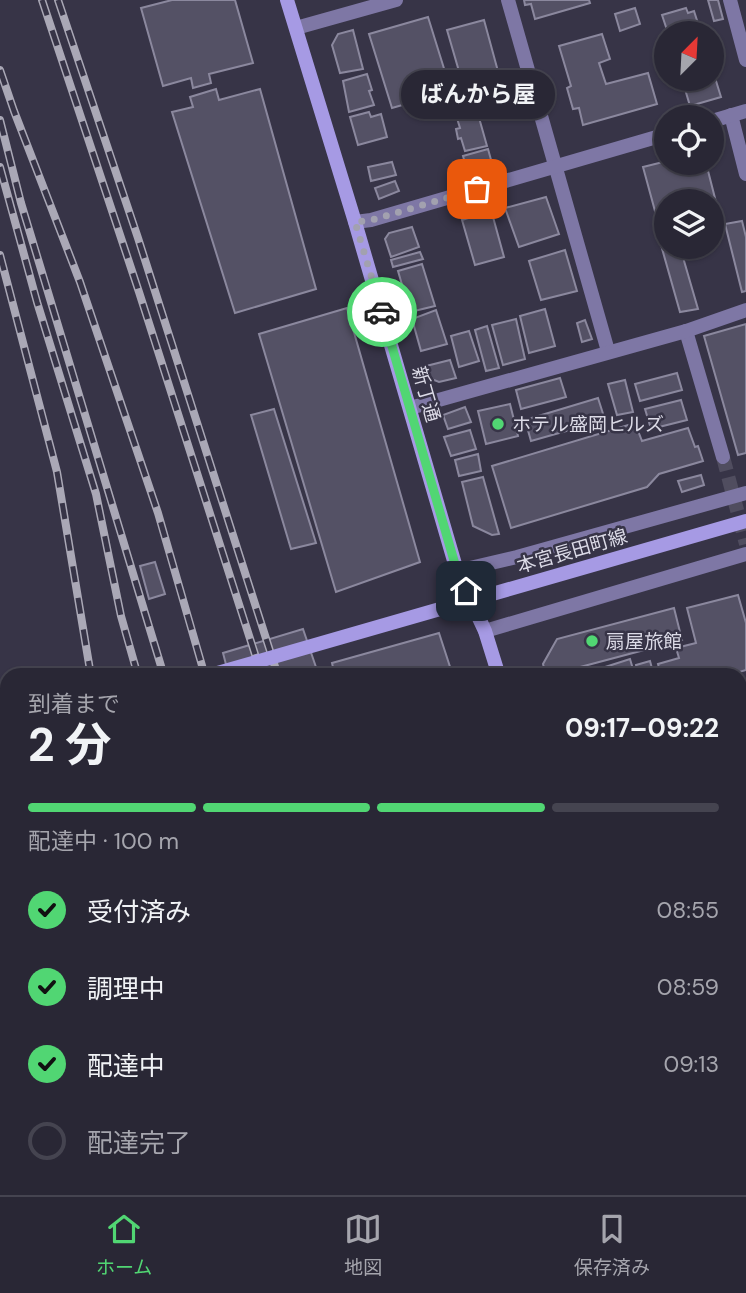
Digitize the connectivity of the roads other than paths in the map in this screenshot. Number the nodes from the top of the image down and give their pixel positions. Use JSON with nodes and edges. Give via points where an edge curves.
{"nodes":[{"id":1,"x":287,"y":0,"type":"edge"},
{"id":2,"x":396,"y":0,"type":"edge"},
{"id":3,"x":508,"y":0,"type":"edge"},
{"id":4,"x":730,"y":0,"type":"edge"},
{"id":5,"x":296,"y":28,"type":"junction"},
{"id":6,"x":746,"y":60,"type":"edge"},
{"id":7,"x":746,"y":110,"type":"edge"},
{"id":8,"x":731,"y":115,"type":"junction"},
{"id":9,"x":724,"y":117,"type":"edge"},
{"id":10,"x":654,"y":138,"type":"edge"},
{"id":11,"x":556,"y":166,"type":"junction"},
{"id":12,"x":746,"y":174,"type":"edge"},
{"id":13,"x":355,"y":222,"type":"junction"},
{"id":14,"x":746,"y":310,"type":"edge"},
{"id":15,"x":686,"y":331,"type":"junction"},
{"id":16,"x":608,"y":351,"type":"junction"},
{"id":17,"x":410,"y":408,"type":"junction"},
{"id":18,"x":723,"y":457,"type":"tunnel mouth"},
{"id":19,"x":746,"y":493,"type":"edge"},
{"id":20,"x":746,"y":521,"type":"edge"},
{"id":21,"x":746,"y":554,"type":"edge"},
{"id":22,"x":457,"y":571,"type":"junction"},
{"id":23,"x":485,"y":631,"type":"junction"},
{"id":24,"x":236,"y":668,"type":"edge"},
{"id":25,"x":497,"y":668,"type":"edge"}],
"edges":[{"from":1,"to":5,"type":"street","name":"新丁通"},
{"from":2,"to":5,"type":"street"},
{"from":3,"to":11,"type":"street"},
{"from":4,"to":6,"type":"street"},
{"from":5,"to":13,"type":"street","name":"新丁通"},
{"from":7,"to":8,"type":"street"},
{"from":8,"to":9,"type":"street"},
{"from":8,"to":12,"type":"street"},
{"from":10,"to":11,"type":"street"},
{"from":11,"to":13,"type":"street"},
{"from":11,"to":16,"type":"street"},
{"from":13,"to":17,"type":"street","name":"新丁通"},
{"from":14,"to":15,"type":"street"},
{"from":15,"to":16,"type":"street"},
{"from":15,"to":18,"type":"street"},
{"from":16,"to":17,"type":"street"},
{"from":17,"to":22,"type":"street","name":"新丁通"},
{"from":19,"to":22,"type":"street"},
{"from":20,"to":24,"type":"street","name":"本宮長田町線","bridge":true},
{"from":21,"to":23,"type":"street"},
{"from":22,"to":23,"type":"street","name":"新丁通"},
{"from":23,"to":25,"type":"street","name":"新丁通"}]}
